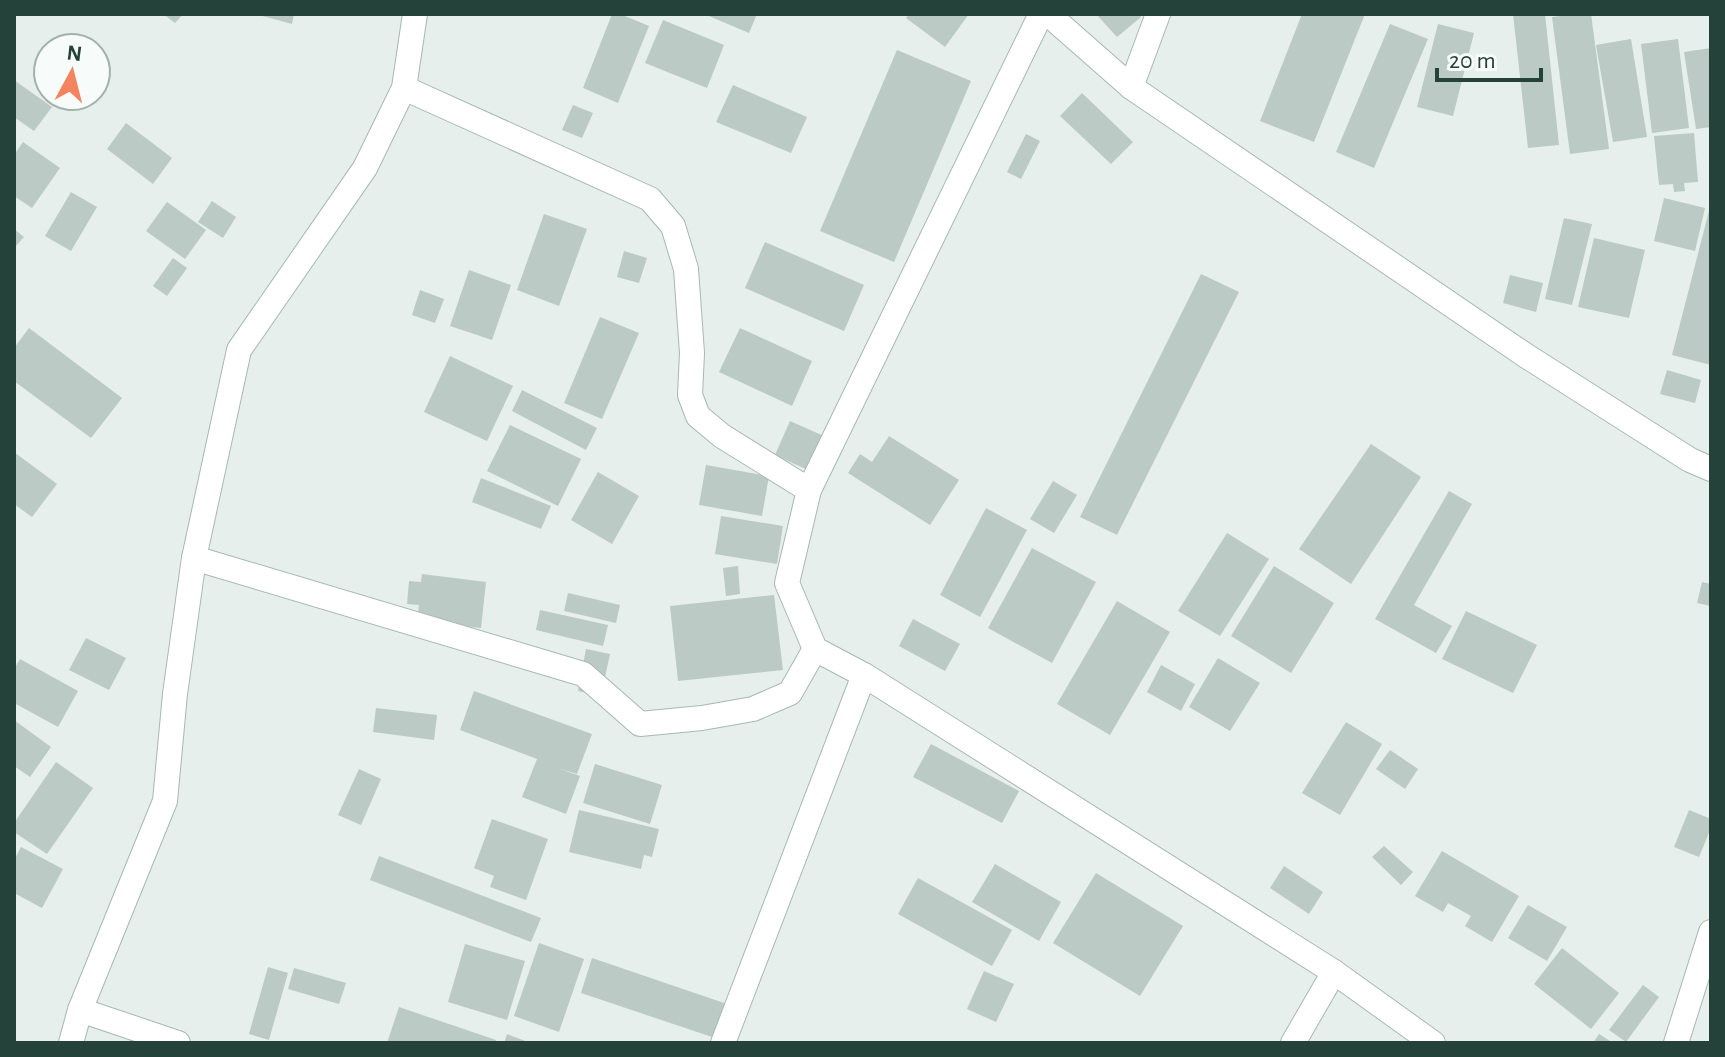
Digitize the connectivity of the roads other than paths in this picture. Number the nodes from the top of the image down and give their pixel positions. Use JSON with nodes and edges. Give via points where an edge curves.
{"nodes":[{"id":1,"x":415,"y":14,"type":"edge"},
{"id":2,"x":1041,"y":14,"type":"edge"},
{"id":3,"x":1048,"y":14,"type":"edge"},
{"id":4,"x":1158,"y":14,"type":"edge"},
{"id":5,"x":1131,"y":87,"type":"junction"},
{"id":6,"x":404,"y":88,"type":"junction"},
{"id":7,"x":1711,"y":469,"type":"edge"},
{"id":8,"x":809,"y":490,"type":"junction"},
{"id":9,"x":194,"y":558,"type":"junction"},
{"id":10,"x":815,"y":649,"type":"junction"},
{"id":11,"x":864,"y":675,"type":"junction"},
{"id":12,"x":1711,"y":932,"type":"edge"},
{"id":13,"x":1334,"y":972,"type":"junction"},
{"id":14,"x":80,"y":1010,"type":"junction"},
{"id":15,"x":71,"y":1043,"type":"edge"},
{"id":16,"x":178,"y":1043,"type":"edge"},
{"id":17,"x":723,"y":1043,"type":"edge"},
{"id":18,"x":1293,"y":1043,"type":"edge"},
{"id":19,"x":1433,"y":1043,"type":"edge"},
{"id":20,"x":1676,"y":1043,"type":"edge"}],
"edges":[{"from":1,"to":6,"type":"street"},
{"from":2,"to":8,"type":"street"},
{"from":3,"to":5,"type":"street"},
{"from":4,"to":5,"type":"street"},
{"from":5,"to":7,"type":"street","via":[[1528,357]]},
{"from":6,"to":8,"type":"street","via":[[650,199],[673,226],[686,269],[690,395],[698,416]]},
{"from":6,"to":9,"type":"street","via":[[365,168],[239,350]]},
{"from":8,"to":10,"type":"street","via":[[787,583]]},
{"from":9,"to":10,"type":"street","via":[[583,674],[640,724],[753,709],[790,693]]},
{"from":9,"to":14,"type":"street","via":[[165,801]]},
{"from":10,"to":11,"type":"street"},
{"from":11,"to":13,"type":"street"},
{"from":11,"to":17,"type":"street"},
{"from":12,"to":20,"type":"street"},
{"from":13,"to":18,"type":"street"},
{"from":13,"to":19,"type":"street"},
{"from":14,"to":15,"type":"street"},
{"from":14,"to":16,"type":"street"}]}
